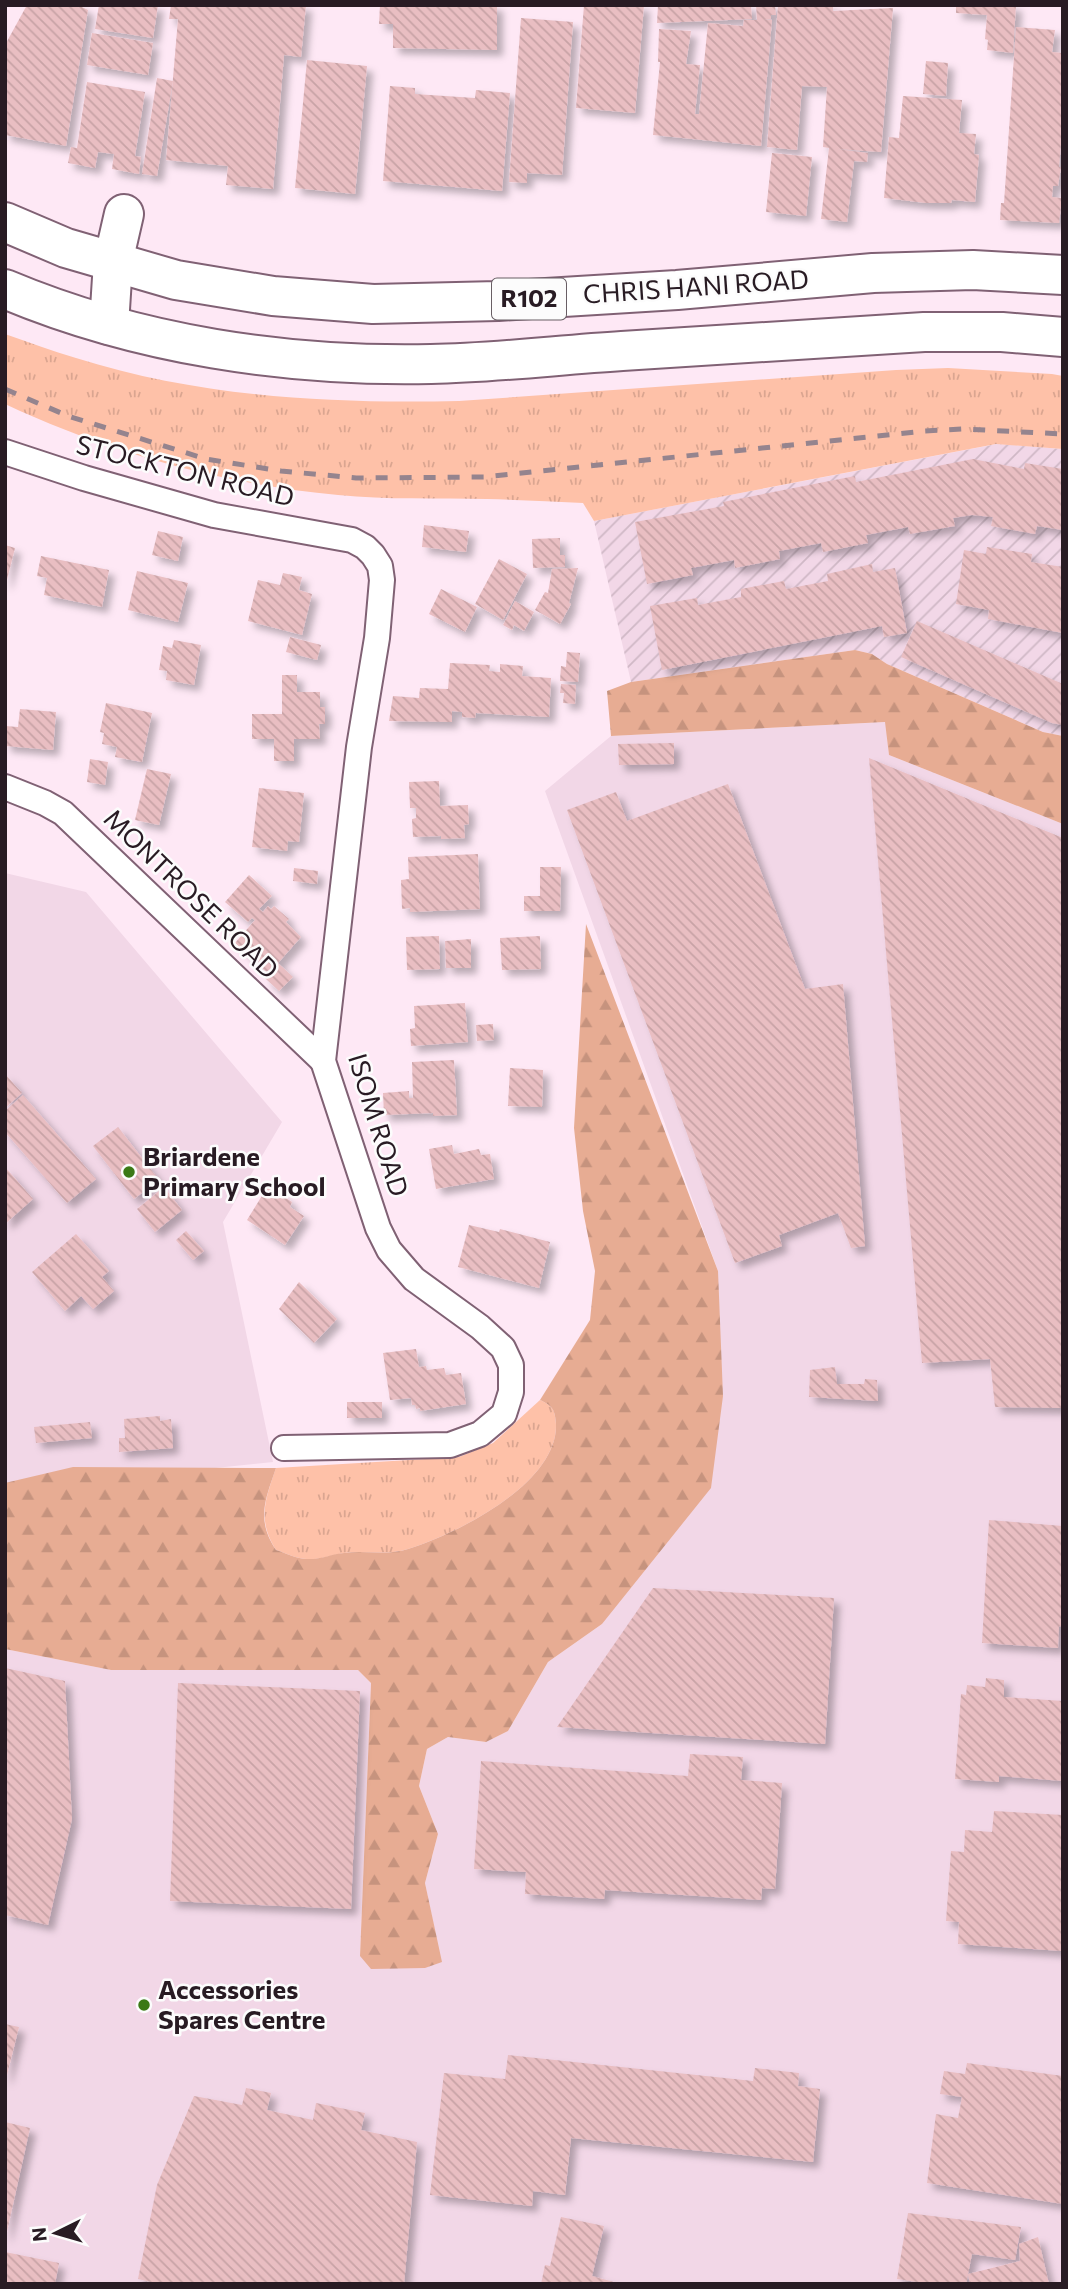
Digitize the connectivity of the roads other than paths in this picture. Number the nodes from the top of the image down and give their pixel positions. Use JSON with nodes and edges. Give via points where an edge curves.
{"nodes":[{"id":1,"x":124,"y":214,"type":"dead end"},
{"id":2,"x":5,"y":222,"type":"edge"},
{"id":3,"x":113,"y":262,"type":"junction"},
{"id":4,"x":1063,"y":275,"type":"edge"},
{"id":5,"x":5,"y":289,"type":"edge"},
{"id":6,"x":677,"y":290,"type":"junction"},
{"id":7,"x":109,"y":325,"type":"junction"},
{"id":8,"x":1063,"y":337,"type":"edge"},
{"id":9,"x":629,"y":351,"type":"junction"},
{"id":10,"x":5,"y":452,"type":"edge"},
{"id":11,"x":352,"y":540,"type":"joint"},
{"id":12,"x":5,"y":787,"type":"edge"},
{"id":13,"x":323,"y":1061,"type":"junction"},
{"id":14,"x":284,"y":1448,"type":"dead end"}],
"edges":[{"from":1,"to":3,"type":"main road"},
{"from":2,"to":3,"type":"main road","name":"CHRIS HANI ROAD","number":"R102"},
{"from":3,"to":6,"type":"main road","name":"CHRIS HANI ROAD","number":"R102","via":[[176,280],[261,294],[373,304]]},
{"from":3,"to":7,"type":"main road"},
{"from":4,"to":6,"type":"main road","name":"CHRIS HANI ROAD","number":"R102","via":[[973,270],[886,273]]},
{"from":5,"to":7,"type":"main road","number":"R102"},
{"from":6,"to":9,"type":"main road","via":[[673,314],[659,332]]},
{"from":7,"to":9,"type":"main road","number":"R102","via":[[212,349],[332,361],[431,364]]},
{"from":8,"to":9,"type":"main road","number":"R102","via":[[924,332]]},
{"from":10,"to":11,"type":"street","name":"STOCKTON ROAD","via":[[214,515]]},
{"from":11,"to":13,"type":"street","name":"ISOM ROAD","via":[[373,555],[382,580]]},
{"from":12,"to":13,"type":"street","name":"MONTROSE ROAD","via":[[63,813]]},
{"from":13,"to":14,"type":"street","name":"ISOM ROAD","via":[[389,1251],[414,1279],[503,1348],[511,1365],[511,1392],[504,1414],[480,1434],[450,1445]]}]}
